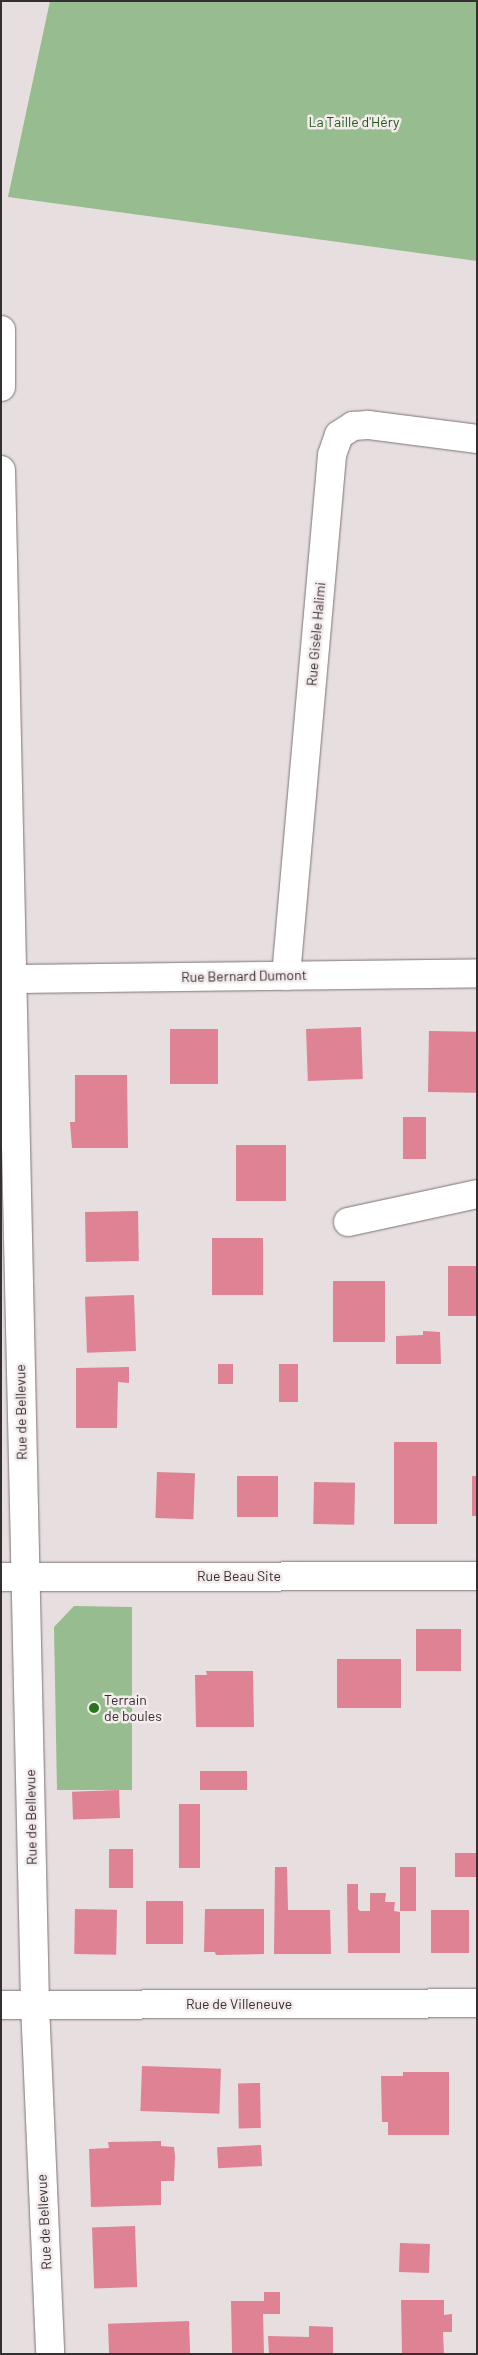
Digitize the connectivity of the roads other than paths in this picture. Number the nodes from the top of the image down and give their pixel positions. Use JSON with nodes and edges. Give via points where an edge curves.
{"nodes":[{"id":1,"x":2,"y":339,"type":"edge"},
{"id":2,"x":1,"y":387,"type":"edge"},
{"id":3,"x":477,"y":439,"type":"edge"},
{"id":4,"x":1,"y":470,"type":"edge"},
{"id":5,"x":3,"y":695,"type":"edge"},
{"id":6,"x":477,"y":973,"type":"edge"},
{"id":7,"x":286,"y":976,"type":"junction"},
{"id":8,"x":11,"y":979,"type":"junction"},
{"id":9,"x":477,"y":1194,"type":"edge"},
{"id":10,"x":348,"y":1222,"type":"dead end"},
{"id":11,"x":477,"y":1576,"type":"edge"},
{"id":12,"x":13,"y":1577,"type":"edge"},
{"id":13,"x":477,"y":2003,"type":"edge"},
{"id":14,"x":1,"y":2005,"type":"edge"},
{"id":15,"x":35,"y":2005,"type":"junction"},
{"id":16,"x":50,"y":2354,"type":"edge"}],
"edges":[{"from":1,"to":2,"type":"street"},
{"from":3,"to":7,"type":"street","name":"Rue Gisèle Halimi","via":[[368,425],[353,426],[339,435],[332,454]]},
{"from":4,"to":5,"type":"street","name":"Rue de Bellevue"},
{"from":5,"to":8,"type":"street","name":"Rue de Bellevue"},
{"from":6,"to":7,"type":"street","name":"Rue Bernard Dumont"},
{"from":7,"to":8,"type":"street","name":"Rue Bernard Dumont"},
{"from":8,"to":12,"type":"street","name":"Rue de Bellevue"},
{"from":9,"to":10,"type":"street"},
{"from":11,"to":12,"type":"street","name":"Rue Beau Site"},
{"from":12,"to":15,"type":"street","name":"Rue de Bellevue"},
{"from":13,"to":15,"type":"street","name":"Rue de Villeneuve"},
{"from":14,"to":15,"type":"street","name":"Rue de Villeneuve"},
{"from":15,"to":16,"type":"street","name":"Rue de Bellevue"}]}
